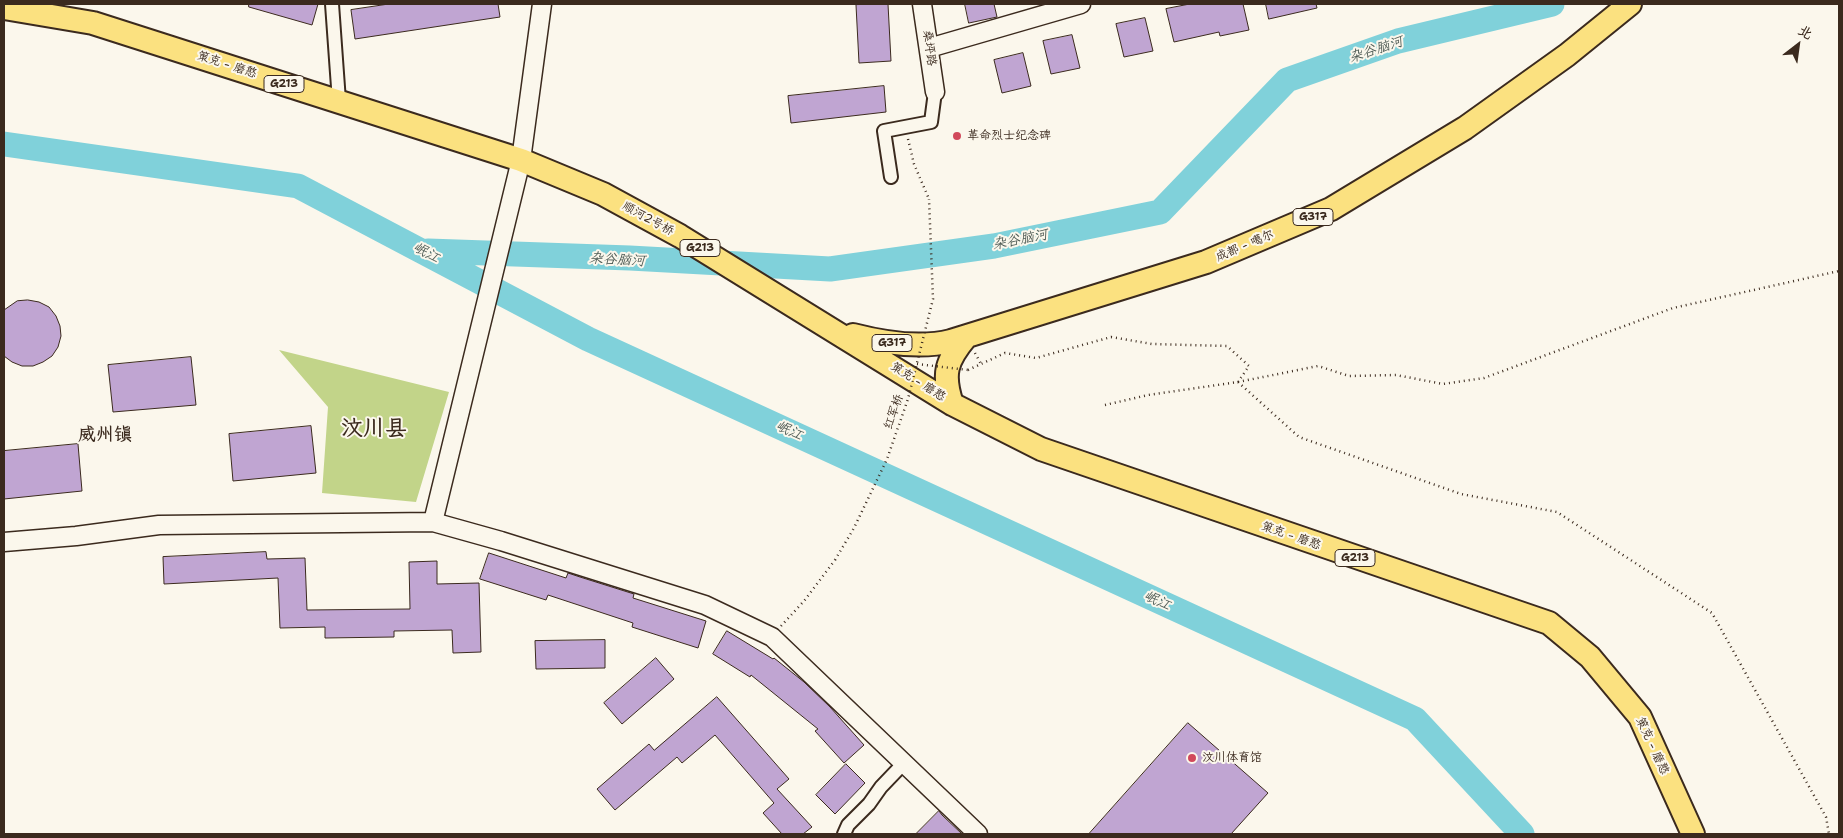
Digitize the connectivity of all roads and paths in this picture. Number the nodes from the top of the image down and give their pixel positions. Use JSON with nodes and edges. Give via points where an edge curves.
{"nodes":[{"id":1,"x":332,"y":4,"type":"edge"},
{"id":2,"x":542,"y":4,"type":"edge"},
{"id":3,"x":922,"y":4,"type":"edge"},
{"id":4,"x":1080,"y":4,"type":"edge"},
{"id":5,"x":1630,"y":4,"type":"edge"},
{"id":6,"x":4,"y":8,"type":"edge"},
{"id":7,"x":929,"y":48,"type":"junction"},
{"id":8,"x":935,"y":92,"type":"joint"},
{"id":9,"x":339,"y":101,"type":"junction"},
{"id":10,"x":905,"y":127,"type":"junction"},
{"id":11,"x":521,"y":160,"type":"junction"},
{"id":12,"x":560,"y":176,"type":"joint"},
{"id":13,"x":891,"y":177,"type":"dead end"},
{"id":14,"x":1839,"y":271,"type":"edge"},
{"id":15,"x":835,"y":331,"type":"junction"},
{"id":16,"x":959,"y":339,"type":"junction"},
{"id":17,"x":917,"y":364,"type":"junction"},
{"id":18,"x":1238,"y":382,"type":"junction"},
{"id":19,"x":952,"y":404,"type":"junction"},
{"id":20,"x":1105,"y":405,"type":"dead end"},
{"id":21,"x":433,"y":522,"type":"junction"},
{"id":22,"x":4,"y":542,"type":"edge"},
{"id":23,"x":772,"y":637,"type":"junction"},
{"id":24,"x":904,"y":763,"type":"junction"},
{"id":25,"x":844,"y":834,"type":"edge"},
{"id":26,"x":978,"y":834,"type":"edge"},
{"id":27,"x":1693,"y":834,"type":"edge"},
{"id":28,"x":1829,"y":834,"type":"edge"}],
"edges":[{"from":1,"to":9,"type":"street"},
{"from":2,"to":11,"type":"street"},
{"from":3,"to":7,"type":"street","name":"桑坪路"},
{"from":4,"to":7,"type":"street"},
{"from":5,"to":16,"type":"highway","name":"成都 - 噶尔","number":"G317","via":[[1567,55],[1465,128],[1331,209],[1206,262]]},
{"from":6,"to":9,"type":"highway","name":"策克 - 磨憨","number":"G213","via":[[93,23]]},
{"from":7,"to":8,"type":"street","name":"桑坪路"},
{"from":8,"to":10,"type":"street","via":[[931,122]]},
{"from":9,"to":11,"type":"highway","name":"策克 - 磨憨","number":"G213"},
{"from":10,"to":13,"type":"street","via":[[884,131]]},
{"from":10,"to":17,"type":"path","name":"红军桥","bridge":true,"via":[[914,164],[929,199],[933,299]]},
{"from":11,"to":12,"type":"highway","name":"策克 - 磨憨","number":"G213"},
{"from":11,"to":21,"type":"street"},
{"from":12,"to":15,"type":"highway","name":"顺河2号桥","number":"G213","via":[[603,194],[680,236]]},
{"from":14,"to":18,"type":"path","via":[[1673,308],[1484,378],[1443,384],[1396,375],[1349,376],[1318,366]]},
{"from":15,"to":16,"type":"highway","name":"成都 - 噶尔","number":"G317","via":[[890,343],[940,344]]},
{"from":15,"to":19,"type":"highway","name":"策克 - 磨憨","number":"G213"},
{"from":16,"to":19,"type":"highway","via":[[946,374],[946,387]]},
{"from":17,"to":18,"type":"path","bridge":true,"via":[[968,370],[1005,353],[1036,358],[1111,337],[1152,344],[1227,346],[1249,366]]},
{"from":17,"to":23,"type":"path","name":"红军桥","bridge":true,"via":[[887,459],[854,528],[835,560]]},
{"from":18,"to":20,"type":"path","via":[[1148,395]]},
{"from":18,"to":28,"type":"path","via":[[1299,437],[1461,494],[1556,512],[1712,613],[1826,817]]},
{"from":19,"to":27,"type":"highway","name":"策克 - 磨憨","number":"G213","via":[[1041,449],[1549,623],[1590,657],[1640,717]]},
{"from":21,"to":22,"type":"street","via":[[159,525]]},
{"from":21,"to":23,"type":"street","via":[[705,605]]},
{"from":23,"to":24,"type":"street"},
{"from":24,"to":25,"type":"street","via":[[848,825]]},
{"from":24,"to":26,"type":"street"}]}
